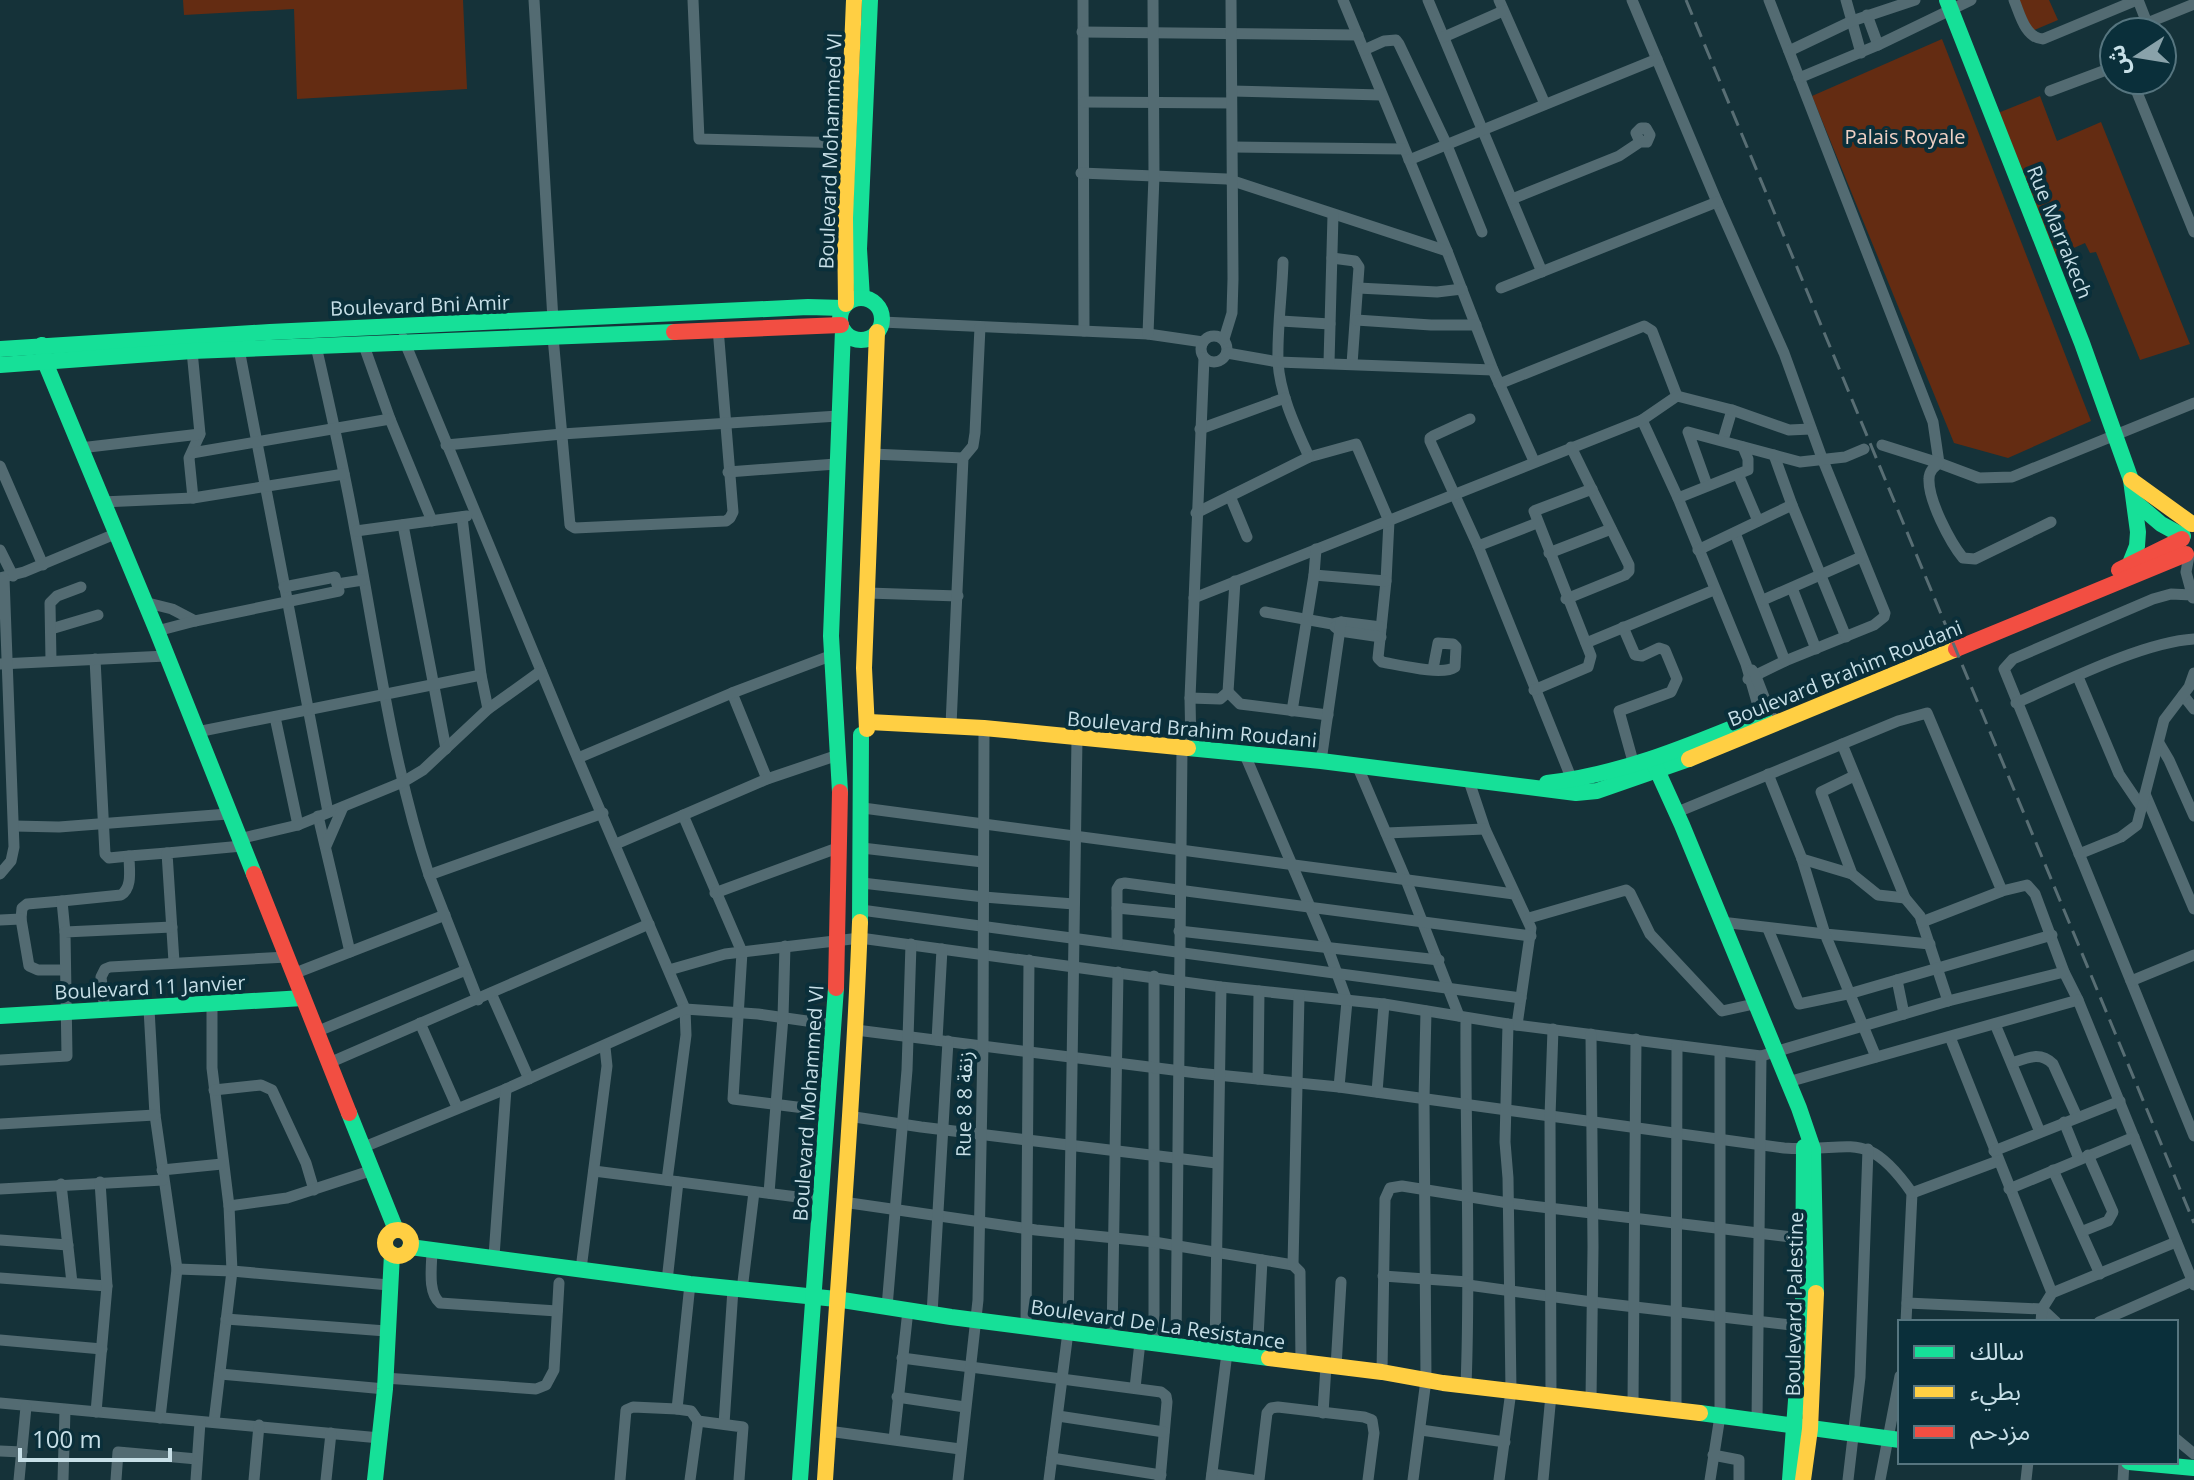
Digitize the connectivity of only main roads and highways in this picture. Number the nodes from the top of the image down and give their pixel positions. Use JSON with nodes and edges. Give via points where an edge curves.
{"nodes":[{"id":1,"x":854,"y":0,"type":"edge"},
{"id":2,"x":870,"y":0,"type":"edge"},
{"id":3,"x":1948,"y":5,"type":"edge"},
{"id":4,"x":847,"y":313,"type":"junction"},
{"id":5,"x":879,"y":327,"type":"junction"},
{"id":6,"x":553,"y":328,"type":"junction"},
{"id":7,"x":402,"y":334,"type":"junction"},
{"id":8,"x":0,"y":349,"type":"edge"},
{"id":9,"x":44,"y":354,"type":"junction"},
{"id":10,"x":0,"y":365,"type":"edge"},
{"id":11,"x":2131,"y":480,"type":"junction"},
{"id":12,"x":2135,"y":502,"type":"junction"},
{"id":13,"x":2189,"y":542,"type":"edge"},
{"id":14,"x":2129,"y":566,"type":"junction"},
{"id":15,"x":1767,"y":720,"type":"junction"},
{"id":16,"x":838,"y":723,"type":"junction"},
{"id":17,"x":865,"y":723,"type":"junction"},
{"id":18,"x":1687,"y":759,"type":"junction"},
{"id":19,"x":1659,"y":764,"type":"junction"},
{"id":20,"x":1633,"y":773,"type":"junction"},
{"id":21,"x":1669,"y":788,"type":"junction"},
{"id":22,"x":303,"y":998,"type":"junction"},
{"id":23,"x":0,"y":1016,"type":"edge"},
{"id":24,"x":396,"y":1230,"type":"junction"},
{"id":25,"x":410,"y":1247,"type":"junction"},
{"id":26,"x":392,"y":1254,"type":"junction"},
{"id":27,"x":812,"y":1296,"type":"junction"},
{"id":28,"x":836,"y":1299,"type":"junction"},
{"id":29,"x":1802,"y":1427,"type":"junction"},
{"id":30,"x":1894,"y":1440,"type":"edge"},
{"id":31,"x":2149,"y":1464,"type":"edge"},
{"id":32,"x":2194,"y":1468,"type":"edge"},
{"id":33,"x":375,"y":1480,"type":"edge"},
{"id":34,"x":800,"y":1480,"type":"edge"},
{"id":35,"x":825,"y":1480,"type":"edge"},
{"id":36,"x":1790,"y":1480,"type":"edge"},
{"id":37,"x":1803,"y":1480,"type":"edge"}],
"edges":[{"from":1,"to":4,"type":"main road","name":"Boulevard Mohammed VI","via":[[845,218]]},
{"from":2,"to":4,"type":"main road","name":"Boulevard Mohammed VI","via":[[859,249]]},
{"from":3,"to":11,"type":"main road","name":"Rue Marrakech"},
{"from":4,"to":5,"type":"main road","via":[[877,305]]},
{"from":4,"to":5,"type":"main road","via":[[856,340],[868,339]]},
{"from":4,"to":6,"type":"main road","name":"Boulevard Bni Amir","via":[[718,328]]},
{"from":4,"to":6,"type":"main road","name":"Boulevard Bni Amir","via":[[808,307]]},
{"from":4,"to":16,"type":"main road","name":"Boulevard Mohammed VI","via":[[830,656]]},
{"from":5,"to":17,"type":"main road","name":"Boulevard Mohammed VI"},
{"from":6,"to":7,"type":"main road","name":"Boulevard Bni Amir"},
{"from":7,"to":9,"type":"main road","name":"Boulevard Bni Amir"},
{"from":7,"to":9,"type":"main road","name":"Boulevard Bni Amir","via":[[316,346]]},
{"from":8,"to":9,"type":"main road","name":"Boulevard Bni Amir"},
{"from":9,"to":10,"type":"main road","name":"Boulevard Bni Amir"},
{"from":9,"to":22,"type":"main road"},
{"from":11,"to":12,"type":"main road","name":"Rue Marrakech"},
{"from":11,"to":13,"type":"main road"},
{"from":12,"to":13,"type":"main road"},
{"from":12,"to":14,"type":"main road","name":"Rue Marrakech","via":[[2137,546]]},
{"from":13,"to":14,"type":"main road","name":"Boulevard Brahim Roudani"},
{"from":13,"to":15,"type":"main road","name":"Boulevard Brahim Roudani","via":[[1941,656]]},
{"from":14,"to":15,"type":"main road","name":"Boulevard Brahim Roudani"},
{"from":15,"to":18,"type":"main road","name":"Boulevard Brahim Roudani"},
{"from":15,"to":19,"type":"main road","name":"Boulevard Brahim Roudani"},
{"from":16,"to":17,"type":"main road","via":[[846,736]]},
{"from":16,"to":17,"type":"main road","via":[[843,708],[852,705]]},
{"from":16,"to":27,"type":"main road","name":"Boulevard Mohammed VI","via":[[835,1025]]},
{"from":17,"to":20,"type":"main road","name":"Boulevard Brahim Roudani","via":[[984,728],[1597,791]]},
{"from":17,"to":28,"type":"main road","name":"Boulevard Mohammed VI","via":[[856,1030]]},
{"from":18,"to":19,"type":"main road","name":"Boulevard Brahim Roudani"},
{"from":18,"to":21,"type":"main road"},
{"from":19,"to":20,"type":"main road","name":"Boulevard Brahim Roudani"},
{"from":19,"to":21,"type":"main road","name":"Boulevard Palestine"},
{"from":20,"to":21,"type":"main road"},
{"from":21,"to":29,"type":"main road","name":"Boulevard Palestine","via":[[1754,1004],[1767,1054],[1788,1082],[1806,1129],[1809,1327]]},
{"from":22,"to":23,"type":"main road","name":"Boulevard 11 Janvier"},
{"from":22,"to":24,"type":"main road"},
{"from":24,"to":25,"type":"main road","via":[[408,1234]]},
{"from":24,"to":26,"type":"main road","via":[[386,1243]]},
{"from":25,"to":26,"type":"main road","via":[[403,1255]]},
{"from":25,"to":27,"type":"main road","name":"Boulevard De La Resistance"},
{"from":26,"to":33,"type":"main road"},
{"from":27,"to":28,"type":"main road","name":"Boulevard De La Resistance"},
{"from":27,"to":34,"type":"main road","name":"Boulevard Mohammed VI"},
{"from":28,"to":29,"type":"main road","name":"Boulevard De La Resistance"},
{"from":28,"to":35,"type":"main road","name":"Boulevard Mohammed VI"},
{"from":29,"to":30,"type":"main road","name":"Boulevard De La Resistance"},
{"from":29,"to":36,"type":"main road","name":"Boulevard Palestine"},
{"from":29,"to":37,"type":"main road","name":"Boulevard Palestine"},
{"from":31,"to":32,"type":"main road"}]}
